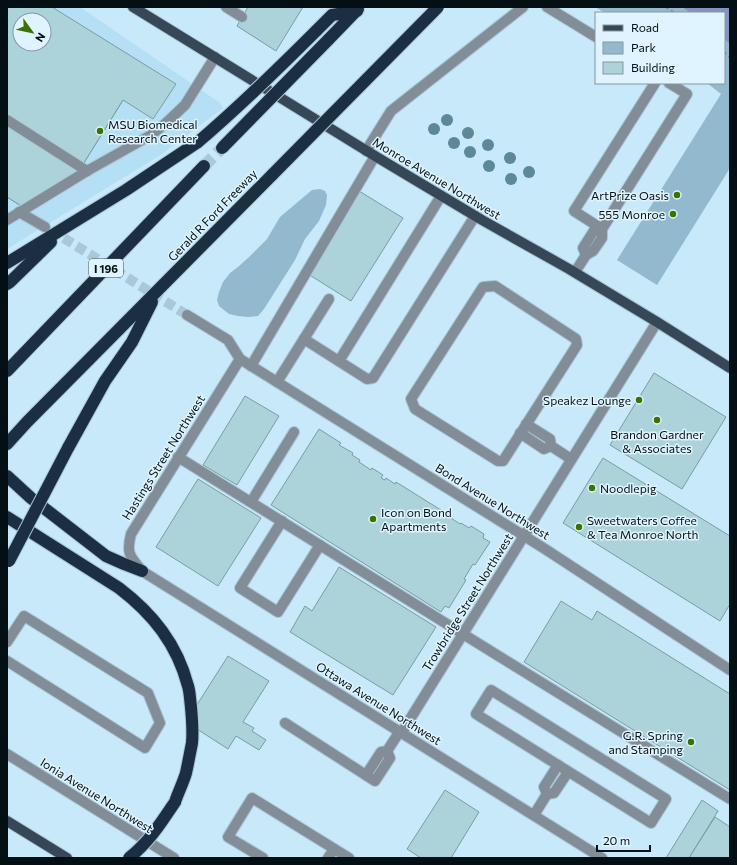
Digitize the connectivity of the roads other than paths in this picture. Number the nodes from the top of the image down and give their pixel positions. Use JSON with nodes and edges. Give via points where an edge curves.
{"nodes":[{"id":1,"x":133,"y":7,"type":"edge"},
{"id":2,"x":226,"y":7,"type":"edge"},
{"id":3,"x":438,"y":7,"type":"edge"},
{"id":4,"x":523,"y":7,"type":"edge"},
{"id":5,"x":547,"y":7,"type":"edge"},
{"id":6,"x":358,"y":9,"type":"edge"},
{"id":7,"x":242,"y":17,"type":"dead end"},
{"id":8,"x":595,"y":36,"type":"edge"},
{"id":9,"x":215,"y":57,"type":"junction"},
{"id":10,"x":654,"y":84,"type":"edge"},
{"id":11,"x":672,"y":84,"type":"edge"},
{"id":12,"x":7,"y":120,"type":"edge"},
{"id":13,"x":222,"y":148,"type":"tunnel mouth"},
{"id":14,"x":366,"y":151,"type":"junction"},
{"id":15,"x":375,"y":156,"type":"junction"},
{"id":16,"x":204,"y":166,"type":"tunnel mouth"},
{"id":17,"x":87,"y":171,"type":"junction"},
{"id":18,"x":441,"y":196,"type":"junction"},
{"id":19,"x":19,"y":212,"type":"junction"},
{"id":20,"x":475,"y":216,"type":"junction"},
{"id":21,"x":7,"y":220,"type":"edge"},
{"id":22,"x":68,"y":226,"type":"junction"},
{"id":23,"x":45,"y":227,"type":"tunnel mouth"},
{"id":24,"x":599,"y":228,"type":"junction"},
{"id":25,"x":7,"y":263,"type":"edge"},
{"id":26,"x":575,"y":272,"type":"junction"},
{"id":27,"x":7,"y":284,"type":"edge"},
{"id":28,"x":157,"y":291,"type":"junction"},
{"id":29,"x":329,"y":299,"type":"dead end"},
{"id":30,"x":187,"y":315,"type":"tunnel mouth"},
{"id":31,"x":657,"y":322,"type":"junction"},
{"id":32,"x":304,"y":339,"type":"junction"},
{"id":33,"x":240,"y":359,"type":"junction"},
{"id":34,"x":339,"y":361,"type":"junction"},
{"id":35,"x":251,"y":366,"type":"junction"},
{"id":36,"x":730,"y":368,"type":"edge"},
{"id":37,"x":7,"y":370,"type":"edge"},
{"id":38,"x":276,"y":382,"type":"junction"},
{"id":39,"x":526,"y":424,"type":"junction"},
{"id":40,"x":294,"y":432,"type":"dead end"},
{"id":41,"x":520,"y":434,"type":"junction"},
{"id":42,"x":7,"y":444,"type":"edge"},
{"id":43,"x":551,"y":446,"type":"junction"},
{"id":44,"x":178,"y":457,"type":"junction"},
{"id":45,"x":571,"y":459,"type":"junction"},
{"id":46,"x":7,"y":476,"type":"edge"},
{"id":47,"x":251,"y":502,"type":"junction"},
{"id":48,"x":7,"y":517,"type":"edge"},
{"id":49,"x":282,"y":521,"type":"junction"},
{"id":50,"x":524,"y":535,"type":"junction"},
{"id":51,"x":320,"y":545,"type":"junction"},
{"id":52,"x":8,"y":563,"type":"edge"},
{"id":53,"x":142,"y":571,"type":"junction"},
{"id":54,"x":462,"y":634,"type":"junction"},
{"id":55,"x":7,"y":642,"type":"edge"},
{"id":56,"x":7,"y":661,"type":"edge"},
{"id":57,"x":730,"y":670,"type":"edge"},
{"id":58,"x":285,"y":723,"type":"dead end"},
{"id":59,"x":401,"y":732,"type":"junction"},
{"id":60,"x":7,"y":754,"type":"edge"},
{"id":61,"x":558,"y":765,"type":"junction"},
{"id":62,"x":568,"y":772,"type":"junction"},
{"id":63,"x":547,"y":794,"type":"junction"},
{"id":64,"x":730,"y":799,"type":"edge"},
{"id":65,"x":534,"y":815,"type":"junction"},
{"id":66,"x":7,"y":820,"type":"edge"},
{"id":67,"x":334,"y":849,"type":"junction"},
{"id":68,"x":67,"y":858,"type":"edge"},
{"id":69,"x":129,"y":858,"type":"edge"},
{"id":70,"x":174,"y":858,"type":"edge"},
{"id":71,"x":263,"y":858,"type":"edge"},
{"id":72,"x":328,"y":858,"type":"edge"},
{"id":73,"x":349,"y":858,"type":"edge"},
{"id":74,"x":602,"y":858,"type":"edge"}],
"edges":[{"from":1,"to":9,"type":"main road","name":"Monroe Avenue Northwest"},
{"from":2,"to":7,"type":"street"},
{"from":3,"to":28,"type":"highway","name":"Gerald R Ford Freeway","bridge":true},
{"from":4,"to":14,"type":"street","via":[[391,111]]},
{"from":5,"to":8,"type":"street"},
{"from":6,"to":13,"type":"highway","bridge":true},
{"from":6,"to":22,"type":"highway","bridge":true,"via":[[332,15],[272,75],[198,142]]},
{"from":9,"to":14,"type":"main road","name":"Monroe Avenue Northwest"},
{"from":9,"to":17,"type":"street","via":[[185,105],[166,123],[151,135]]},
{"from":10,"to":24,"type":"street","via":[[574,212]]},
{"from":11,"to":24,"type":"street","via":[[687,94]]},
{"from":12,"to":17,"type":"street"},
{"from":14,"to":15,"type":"main road","name":"Monroe Avenue Northwest"},
{"from":15,"to":18,"type":"main road","name":"Monroe Avenue Northwest"},
{"from":15,"to":35,"type":"street"},
{"from":16,"to":37,"type":"highway","number":"I 196"},
{"from":17,"to":19,"type":"street"},
{"from":18,"to":20,"type":"main road","name":"Monroe Avenue Northwest"},
{"from":18,"to":34,"type":"street"},
{"from":19,"to":21,"type":"street"},
{"from":19,"to":23,"type":"street"},
{"from":20,"to":26,"type":"main road","name":"Monroe Avenue Northwest"},
{"from":20,"to":34,"type":"street","via":[[373,378],[367,379]]},
{"from":22,"to":25,"type":"highway"},
{"from":22,"to":27,"type":"highway"},
{"from":24,"to":26,"type":"street","via":[[602,238],[593,252],[586,254]]},
{"from":26,"to":31,"type":"main road","name":"Monroe Avenue Northwest"},
{"from":28,"to":42,"type":"highway","name":"Gerald R Ford Freeway"},
{"from":28,"to":52,"type":"highway","bridge":true,"via":[[132,342],[105,381],[68,448]]},
{"from":29,"to":32,"type":"street"},
{"from":30,"to":33,"type":"street","via":[[228,340]]},
{"from":31,"to":36,"type":"main road","name":"Monroe Avenue Northwest"},
{"from":31,"to":45,"type":"street","name":"Trowbridge Street Northwest"},
{"from":32,"to":34,"type":"street"},
{"from":32,"to":38,"type":"street"},
{"from":33,"to":35,"type":"street","name":"Bond Avenue Northwest"},
{"from":33,"to":44,"type":"street","name":"Hastings Street Northwest"},
{"from":35,"to":38,"type":"street","name":"Bond Avenue Northwest"},
{"from":38,"to":50,"type":"street","name":"Bond Avenue Northwest"},
{"from":39,"to":41,"type":"street"},
{"from":39,"to":41,"type":"street","via":[[578,345],[576,339],[495,286],[483,287],[411,399],[415,409],[498,461],[503,460]]},
{"from":39,"to":43,"type":"street","via":[[550,439]]},
{"from":40,"to":47,"type":"street"},
{"from":41,"to":43,"type":"street","via":[[544,449]]},
{"from":43,"to":45,"type":"street"},
{"from":44,"to":47,"type":"street"},
{"from":44,"to":53,"type":"street","name":"Hastings Street Northwest","via":[[131,534],[128,546],[131,558]]},
{"from":45,"to":50,"type":"street","name":"Trowbridge Street Northwest"},
{"from":46,"to":53,"type":"highway","via":[[30,498],[106,556]]},
{"from":47,"to":49,"type":"street"},
{"from":48,"to":69,"type":"highway","bridge":true,"via":[[134,600],[161,628],[178,658],[188,686],[192,715],[192,742],[186,773],[175,802],[157,830]]},
{"from":49,"to":51,"type":"street"},
{"from":49,"to":51,"type":"street","via":[[240,588],[278,612]]},
{"from":50,"to":54,"type":"street","name":"Trowbridge Street Northwest"},
{"from":50,"to":57,"type":"street","name":"Bond Avenue Northwest"},
{"from":51,"to":54,"type":"street"},
{"from":53,"to":59,"type":"street","name":"Ottawa Avenue Northwest"},
{"from":54,"to":59,"type":"street","name":"Trowbridge Street Northwest"},
{"from":54,"to":64,"type":"street"},
{"from":55,"to":56,"type":"street","via":[[24,616],[148,693],[160,723],[145,748]]},
{"from":58,"to":59,"type":"street","name":"Trowbridge Street Northwest","via":[[366,775],[381,752],[387,751]]},
{"from":59,"to":65,"type":"street","name":"Ottawa Avenue Northwest"},
{"from":60,"to":70,"type":"street","name":"Ionia Avenue Northwest"},
{"from":61,"to":62,"type":"street"},
{"from":61,"to":62,"type":"street","via":[[476,714],[491,690],[666,799],[651,823]]},
{"from":61,"to":63,"type":"street","via":[[544,787]]},
{"from":62,"to":63,"type":"street","via":[[554,793]]},
{"from":63,"to":65,"type":"street"},
{"from":65,"to":74,"type":"street","name":"Ottawa Avenue Northwest"},
{"from":66,"to":68,"type":"main road"},
{"from":67,"to":71,"type":"street","via":[[252,798],[228,837]]},
{"from":67,"to":72,"type":"street"},
{"from":67,"to":73,"type":"street"}]}
